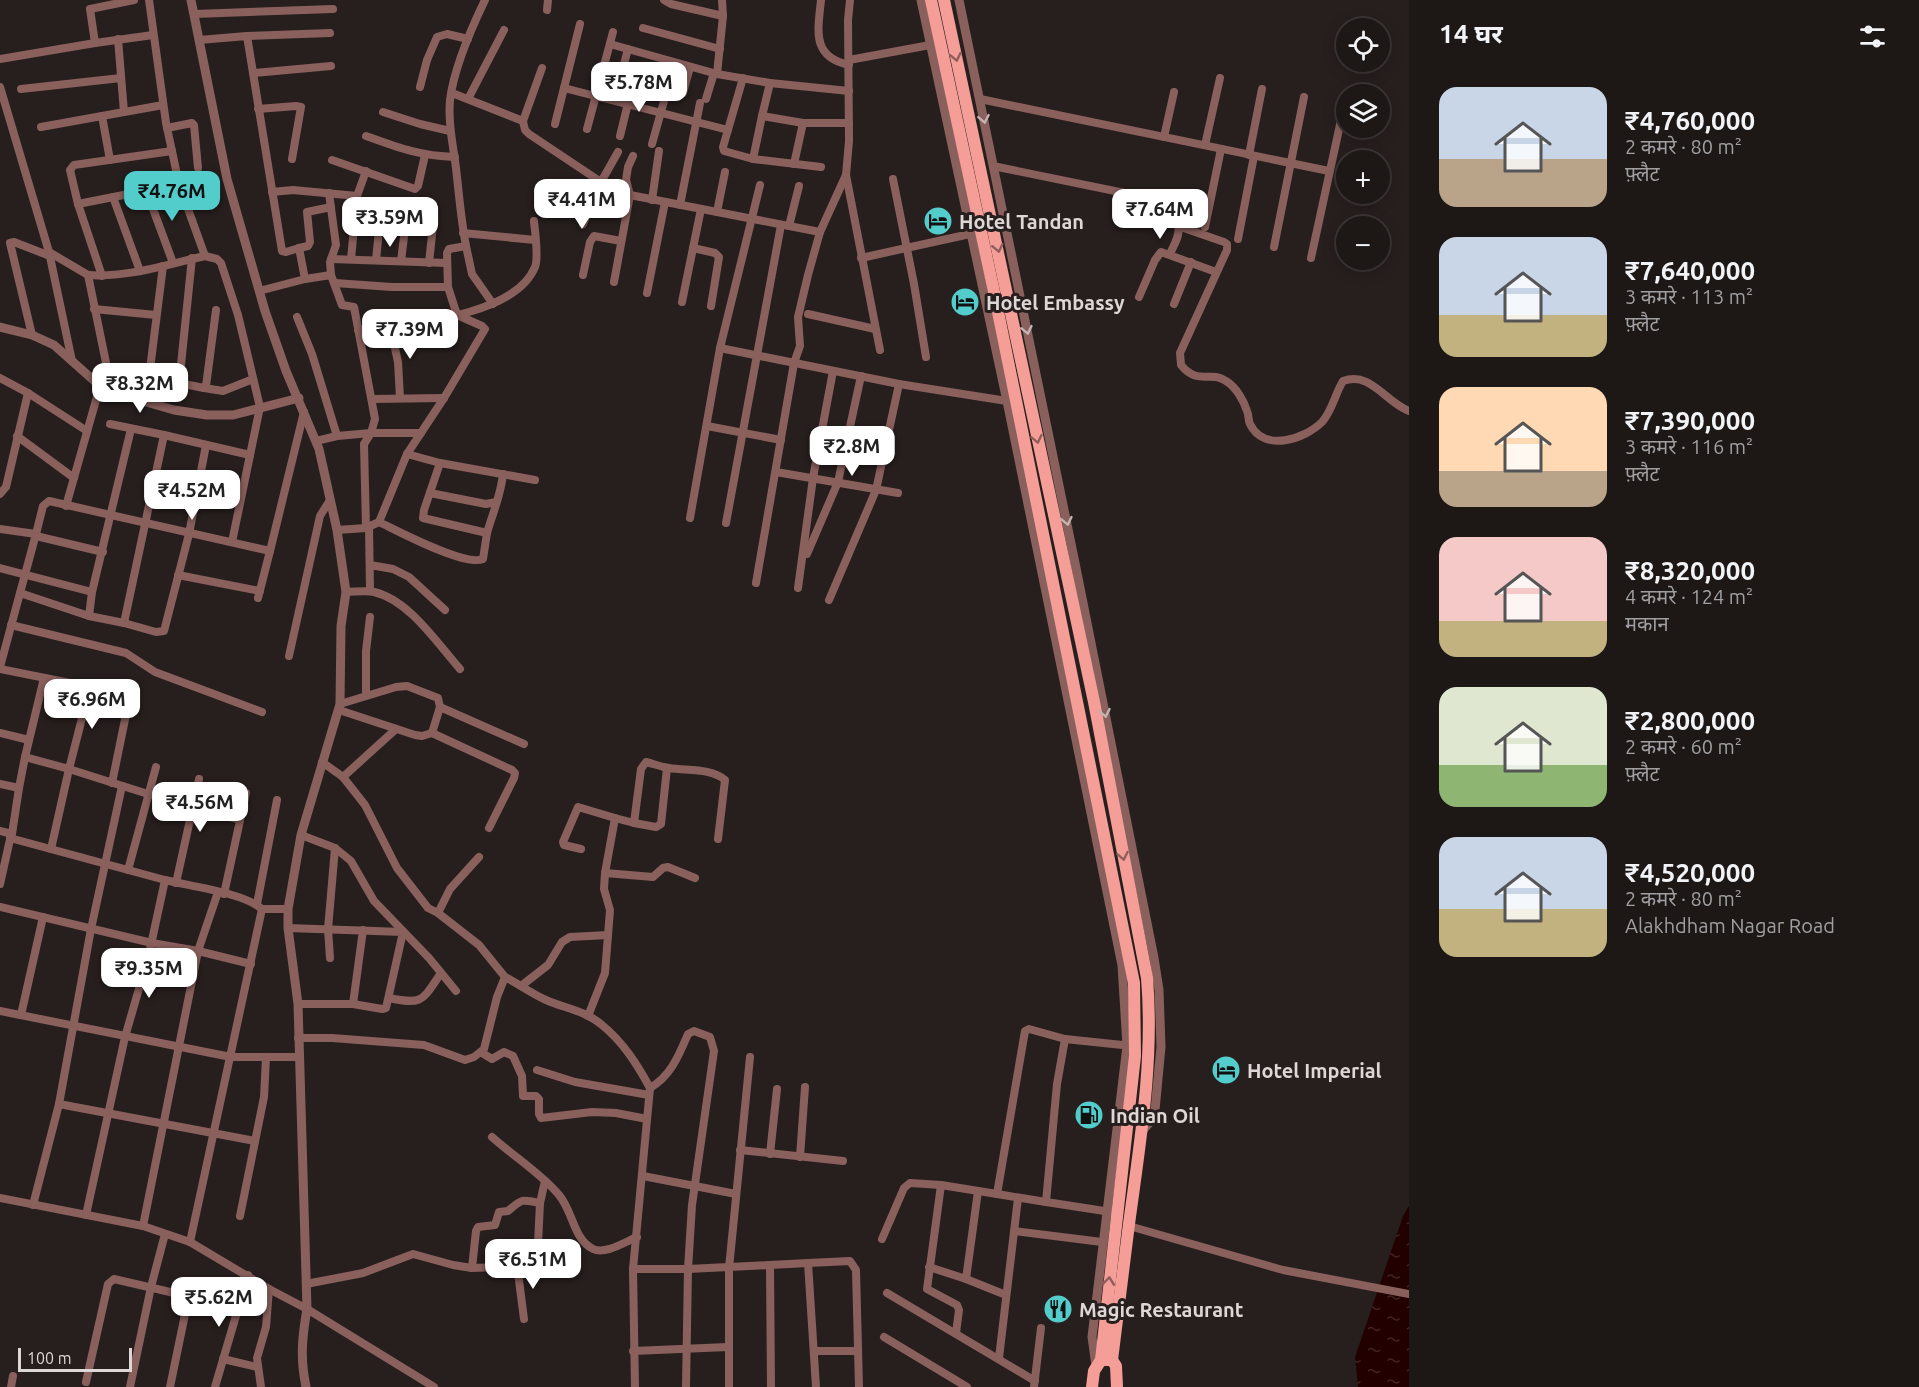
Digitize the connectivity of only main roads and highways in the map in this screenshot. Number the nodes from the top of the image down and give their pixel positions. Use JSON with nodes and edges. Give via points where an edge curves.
{"nodes":[{"id":1,"x":931,"y":0,"type":"edge"},
{"id":2,"x":944,"y":0,"type":"edge"},
{"id":3,"x":1103,"y":1362,"type":"junction"},
{"id":4,"x":1092,"y":1387,"type":"edge"},
{"id":5,"x":1117,"y":1387,"type":"edge"}],
"edges":[{"from":3,"to":1,"type":"main road","one_way":true,"via":[[1112,1212],[1132,1046],[1134,983]]},
{"from":2,"to":3,"type":"main road","one_way":true,"via":[[1094,702],[1147,978],[1149,1064],[1142,1131]]},
{"from":3,"to":4,"type":"main road"},
{"from":3,"to":5,"type":"main road","via":[[1117,1373]]}]}
